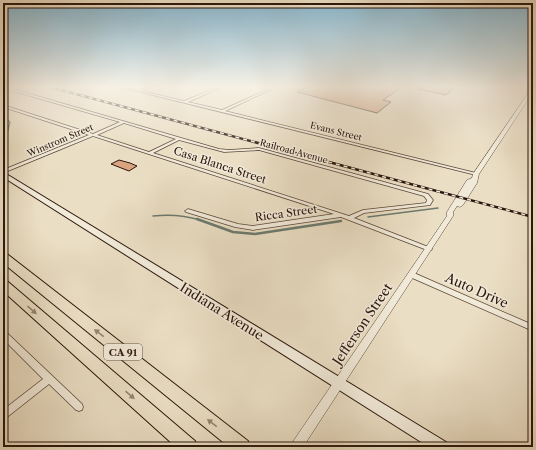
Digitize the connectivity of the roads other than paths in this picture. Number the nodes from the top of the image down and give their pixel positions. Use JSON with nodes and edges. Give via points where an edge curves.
{"nodes":[{"id":1,"x":9,"y":108,"type":"edge"},
{"id":2,"x":73,"y":108,"type":"edge"},
{"id":3,"x":210,"y":108,"type":"edge"},
{"id":4,"x":230,"y":108,"type":"edge"},
{"id":5,"x":520,"y":108,"type":"edge"},
{"id":6,"x":223,"y":111,"type":"junction"},
{"id":7,"x":122,"y":123,"type":"junction"},
{"id":8,"x":93,"y":135,"type":"junction"},
{"id":9,"x":178,"y":139,"type":"junction"},
{"id":10,"x":149,"y":152,"type":"junction"},
{"id":11,"x":3,"y":173,"type":"edge"},
{"id":12,"x":475,"y":176,"type":"junction"},
{"id":13,"x":188,"y":211,"type":"dead end"},
{"id":14,"x":340,"y":215,"type":"junction"},
{"id":15,"x":349,"y":218,"type":"junction"},
{"id":16,"x":429,"y":249,"type":"junction"},
{"id":17,"x":3,"y":257,"type":"edge"},
{"id":18,"x":412,"y":275,"type":"junction"},
{"id":19,"x":3,"y":284,"type":"edge"},
{"id":20,"x":533,"y":328,"type":"edge"},
{"id":21,"x":3,"y":334,"type":"edge"},
{"id":22,"x":48,"y":380,"type":"junction"},
{"id":23,"x":339,"y":383,"type":"junction"},
{"id":24,"x":79,"y":407,"type":"dead end"},
{"id":25,"x":3,"y":415,"type":"edge"},
{"id":26,"x":189,"y":447,"type":"edge"},
{"id":27,"x":242,"y":447,"type":"edge"},
{"id":28,"x":296,"y":447,"type":"edge"},
{"id":29,"x":441,"y":447,"type":"edge"}],
"edges":[{"from":1,"to":8,"type":"street","name":"Casa Blanca Street"},
{"from":2,"to":7,"type":"street","name":"Railroad Avenue"},
{"from":3,"to":6,"type":"street","name":"Evans Street"},
{"from":4,"to":6,"type":"street"},
{"from":5,"to":12,"type":"street","name":"Jefferson Street"},
{"from":6,"to":12,"type":"street","name":"Evans Street"},
{"from":7,"to":8,"type":"street","name":"Winstrom Street"},
{"from":7,"to":9,"type":"street","name":"Railroad Avenue"},
{"from":8,"to":10,"type":"street","name":"Casa Blanca Street"},
{"from":8,"to":11,"type":"street","name":"Winstrom Street"},
{"from":9,"to":10,"type":"street"},
{"from":9,"to":15,"type":"street","name":"Railroad Avenue","via":[[225,151],[259,149],[419,193],[426,196],[430,202],[363,212]]},
{"from":10,"to":14,"type":"street","name":"Casa Blanca Street"},
{"from":11,"to":23,"type":"main road","name":"Indiana Avenue"},
{"from":12,"to":16,"type":"street","name":"Jefferson Street","via":[[466,197],[450,216]]},
{"from":13,"to":14,"type":"street","name":"Ricca Street","via":[[237,226],[253,228]]},
{"from":14,"to":15,"type":"street","name":"Casa Blanca Street"},
{"from":15,"to":16,"type":"street","name":"Casa Blanca Street"},
{"from":16,"to":18,"type":"street","name":"Jefferson Street"},
{"from":27,"to":17,"type":"highway","number":"CA 91","one_way":true},
{"from":18,"to":20,"type":"street","name":"Auto Drive"},
{"from":18,"to":23,"type":"street","name":"Jefferson Street"},
{"from":19,"to":26,"type":"highway","number":"CA 91","one_way":true},
{"from":21,"to":22,"type":"street"},
{"from":22,"to":24,"type":"street"},
{"from":22,"to":25,"type":"street"},
{"from":23,"to":28,"type":"street","name":"Jefferson Street"},
{"from":23,"to":29,"type":"main road","name":"Indiana Avenue"}]}
